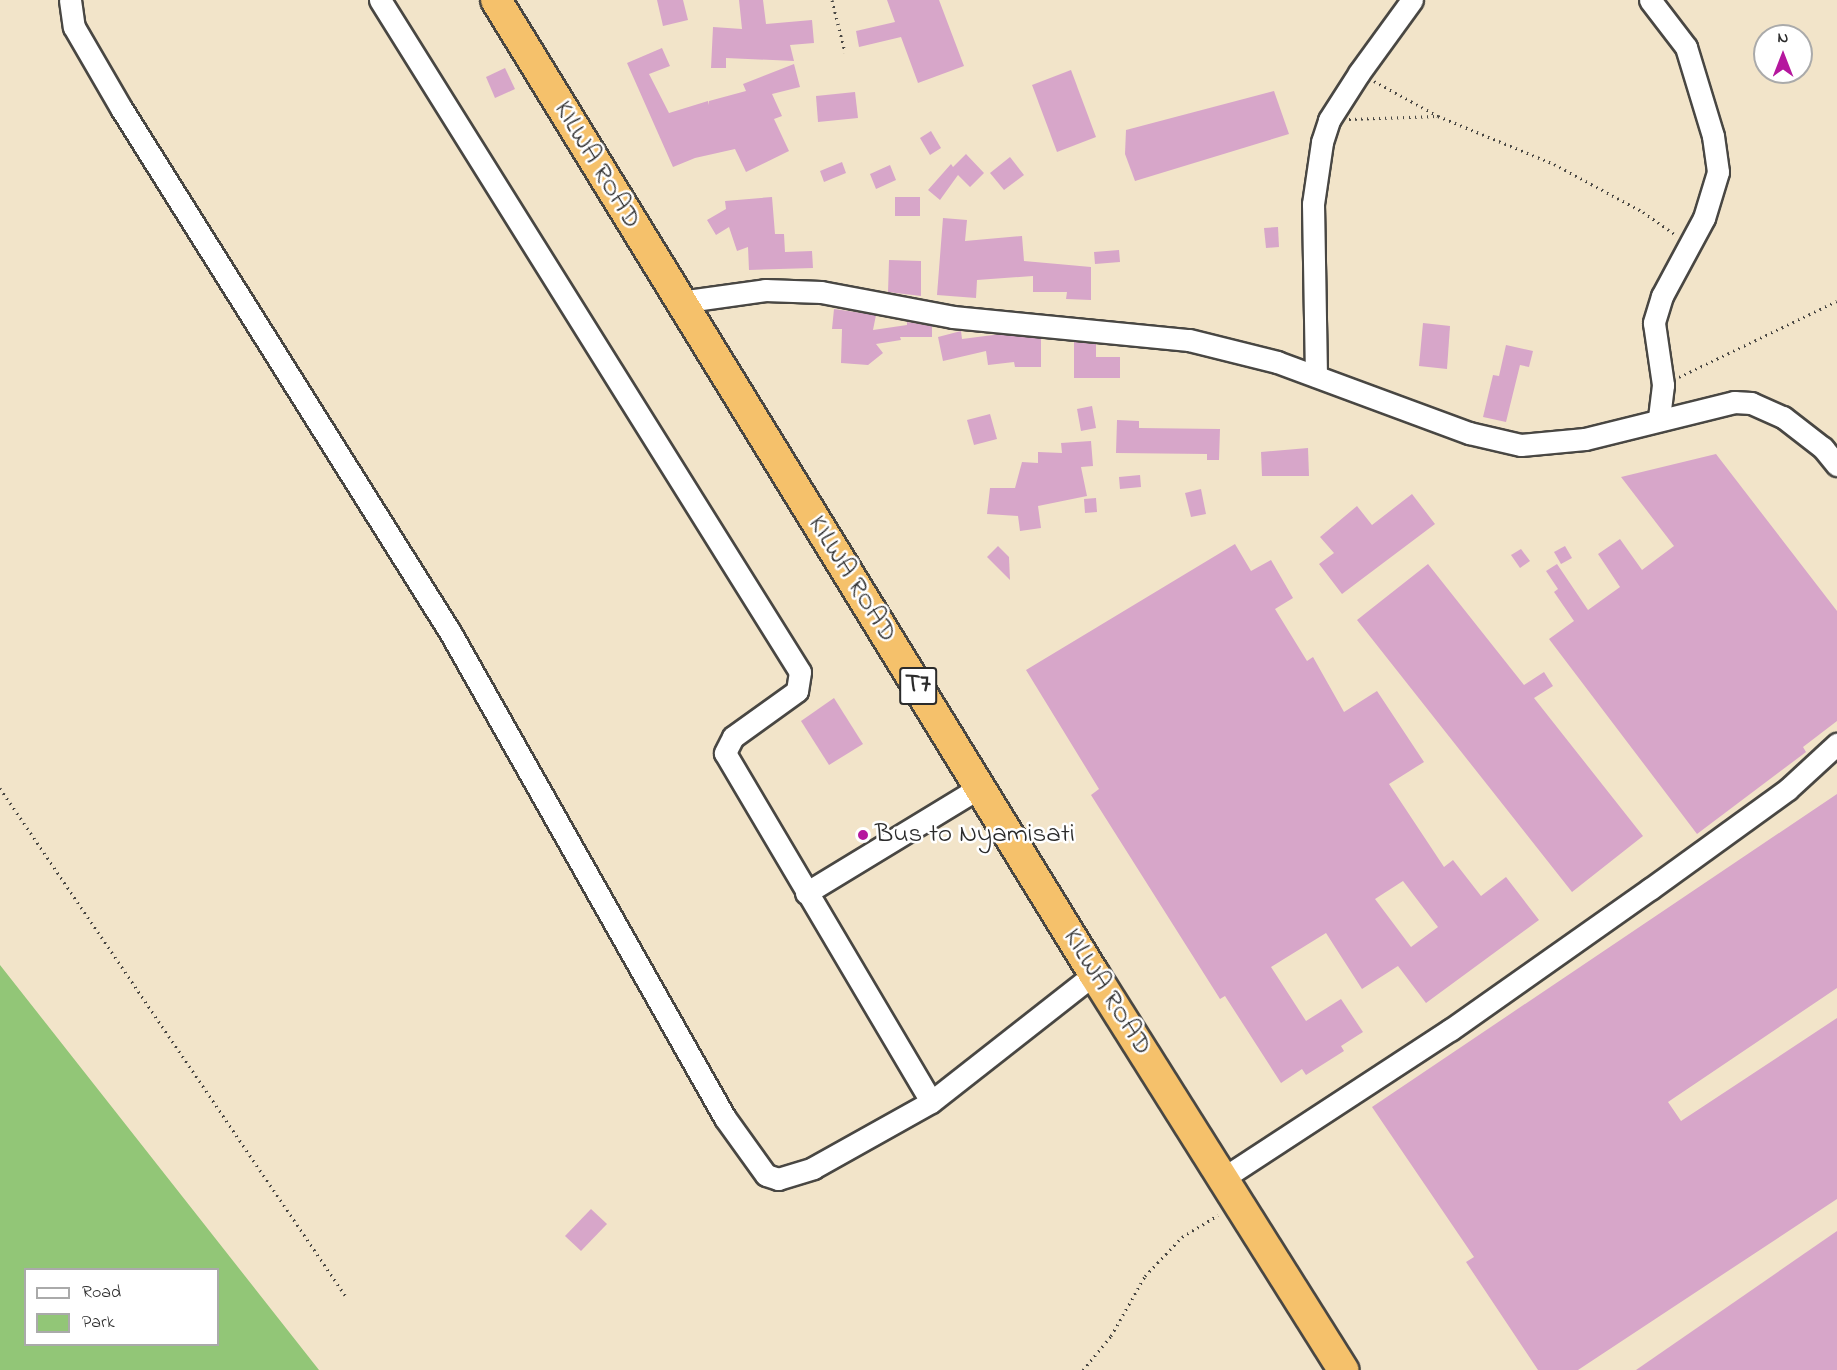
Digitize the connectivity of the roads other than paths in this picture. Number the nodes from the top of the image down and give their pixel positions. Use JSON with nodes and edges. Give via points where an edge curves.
{"nodes":[{"id":1,"x":70,"y":0,"type":"edge"},
{"id":2,"x":380,"y":0,"type":"edge"},
{"id":3,"x":496,"y":0,"type":"edge"},
{"id":4,"x":1412,"y":0,"type":"edge"},
{"id":5,"x":1650,"y":0,"type":"edge"},
{"id":6,"x":680,"y":302,"type":"junction"},
{"id":7,"x":1316,"y":376,"type":"junction"},
{"id":8,"x":1659,"y":420,"type":"junction"},
{"id":9,"x":1830,"y":448,"type":"edge"},
{"id":10,"x":1837,"y":465,"type":"edge"},
{"id":11,"x":1837,"y":744,"type":"edge"},
{"id":12,"x":980,"y":787,"type":"junction"},
{"id":13,"x":806,"y":892,"type":"junction"},
{"id":14,"x":1094,"y":974,"type":"junction"},
{"id":15,"x":931,"y":1101,"type":"junction"},
{"id":16,"x":1231,"y":1190,"type":"junction"},
{"id":17,"x":1343,"y":1370,"type":"edge"}],
"edges":[{"from":1,"to":15,"type":"street","via":[[74,27],[121,108],[493,702],[725,1118],[756,1164],[766,1175],[778,1179],[794,1175]]},
{"from":2,"to":13,"type":"street","via":[[800,672],[797,691],[733,737],[725,753]]},
{"from":3,"to":6,"type":"highway","name":"KILWA ROAD","number":"T7"},
{"from":4,"to":7,"type":"street","via":[[1329,120],[1320,151],[1313,204]]},
{"from":5,"to":8,"type":"street","via":[[1686,47],[1713,136],[1718,172],[1713,196],[1662,296],[1654,323],[1663,385]]},
{"from":6,"to":7,"type":"street","via":[[765,290],[821,292],[953,317],[1189,340],[1254,355]]},
{"from":6,"to":12,"type":"highway","name":"KILWA ROAD","number":"T7"},
{"from":7,"to":8,"type":"street","via":[[1469,432],[1521,445],[1585,439]]},
{"from":8,"to":9,"type":"street","via":[[1734,402],[1751,403],[1783,417]]},
{"from":9,"to":10,"type":"street"},
{"from":11,"to":16,"type":"street","via":[[1788,789]]},
{"from":12,"to":13,"type":"street"},
{"from":12,"to":14,"type":"highway","name":"KILWA ROAD","number":"T7"},
{"from":13,"to":15,"type":"street"},
{"from":14,"to":15,"type":"street"},
{"from":14,"to":16,"type":"highway","name":"KILWA ROAD","number":"T7"},
{"from":16,"to":17,"type":"highway","name":"KILWA ROAD","number":"T7"}]}
